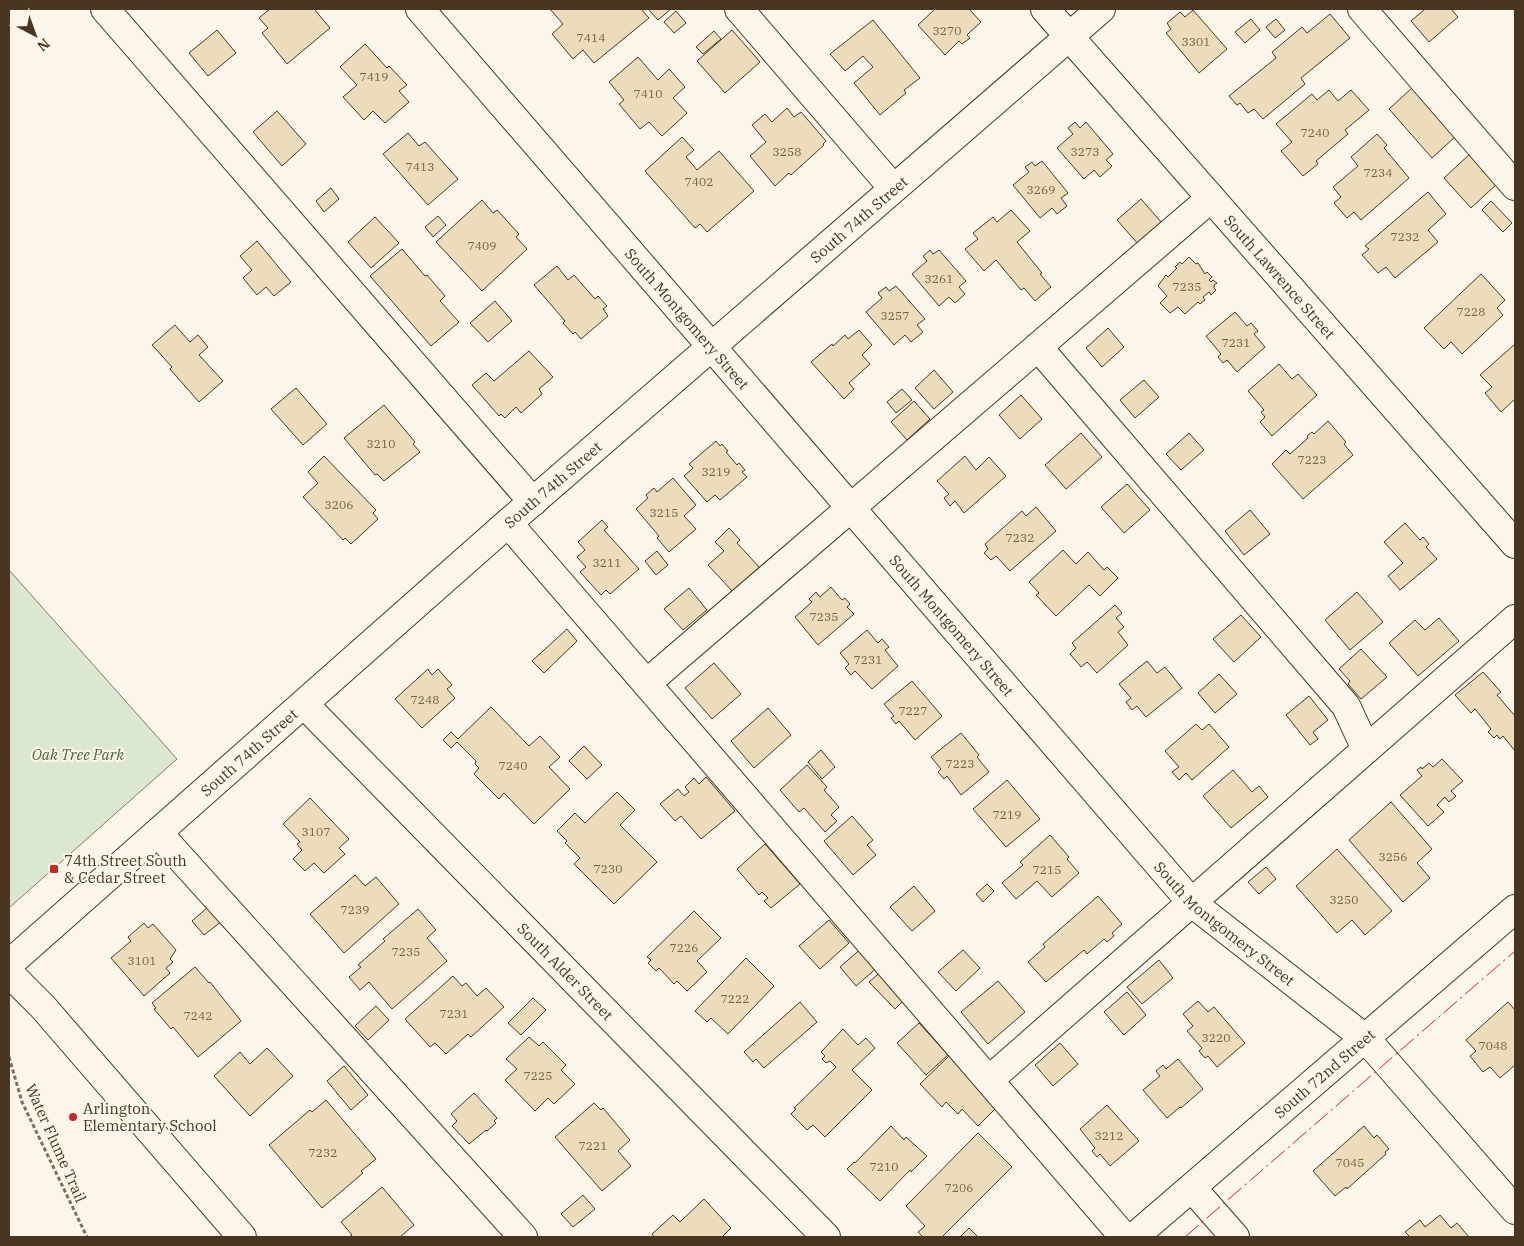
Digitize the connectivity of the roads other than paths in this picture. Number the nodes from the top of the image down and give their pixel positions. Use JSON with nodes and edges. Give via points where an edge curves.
{"nodes":[{"id":1,"x":106,"y":9,"type":"edge"},
{"id":2,"x":420,"y":9,"type":"edge"},
{"id":3,"x":739,"y":9,"type":"edge"},
{"id":4,"x":1045,"y":9,"type":"edge"},
{"id":5,"x":1101,"y":9,"type":"edge"},
{"id":6,"x":1362,"y":9,"type":"edge"},
{"id":7,"x":1069,"y":36,"type":"junction"},
{"id":8,"x":1515,"y":186,"type":"edge"},
{"id":9,"x":894,"y":188,"type":"junction"},
{"id":10,"x":1211,"y":198,"type":"junction"},
{"id":11,"x":712,"y":346,"type":"junction"},
{"id":12,"x":1038,"y":347,"type":"junction"},
{"id":13,"x":532,"y":502,"type":"junction"},
{"id":14,"x":852,"y":507,"type":"junction"},
{"id":15,"x":508,"y":523,"type":"junction"},
{"id":16,"x":1515,"y":544,"type":"edge"},
{"id":17,"x":1515,"y":619,"type":"edge"},
{"id":18,"x":647,"y":684,"type":"junction"},
{"id":19,"x":304,"y":704,"type":"junction"},
{"id":20,"x":1366,"y":749,"type":"junction"},
{"id":21,"x":158,"y":833,"type":"junction"},
{"id":22,"x":1192,"y":902,"type":"junction"},
{"id":23,"x":1515,"y":909,"type":"edge"},
{"id":24,"x":9,"y":964,"type":"edge"},
{"id":25,"x":9,"y":973,"type":"edge"},
{"id":26,"x":1366,"y":1039,"type":"junction"},
{"id":27,"x":989,"y":1080,"type":"junction"},
{"id":28,"x":1192,"y":1188,"type":"junction"},
{"id":29,"x":1515,"y":1210,"type":"edge"},
{"id":30,"x":242,"y":1237,"type":"edge"},
{"id":31,"x":523,"y":1237,"type":"edge"},
{"id":32,"x":826,"y":1237,"type":"edge"},
{"id":33,"x":1124,"y":1237,"type":"edge"},
{"id":34,"x":1134,"y":1237,"type":"edge"},
{"id":35,"x":1235,"y":1237,"type":"edge"}],
"edges":[{"from":1,"to":13,"type":"street"},
{"from":2,"to":11,"type":"street","name":"South Montgomery Street"},
{"from":3,"to":9,"type":"street"},
{"from":4,"to":7,"type":"street","name":"South Lawrence Street"},
{"from":5,"to":7,"type":"street","name":"South 74th Street"},
{"from":6,"to":8,"type":"street"},
{"from":7,"to":9,"type":"street","name":"South 74th Street"},
{"from":7,"to":10,"type":"street","name":"South Lawrence Street"},
{"from":9,"to":11,"type":"street","name":"South 74th Street"},
{"from":10,"to":12,"type":"street"},
{"from":10,"to":16,"type":"street","name":"South Lawrence Street"},
{"from":11,"to":13,"type":"street","name":"South 74th Street"},
{"from":11,"to":14,"type":"street","name":"South Montgomery Street"},
{"from":12,"to":14,"type":"street"},
{"from":12,"to":20,"type":"street","via":[[1346,706]]},
{"from":13,"to":15,"type":"street","name":"South 74th Street"},
{"from":14,"to":18,"type":"street"},
{"from":14,"to":22,"type":"street","name":"South Montgomery Street"},
{"from":15,"to":18,"type":"street"},
{"from":15,"to":19,"type":"street","name":"South 74th Street"},
{"from":17,"to":20,"type":"street"},
{"from":18,"to":27,"type":"street"},
{"from":19,"to":21,"type":"street","name":"South 74th Street"},
{"from":19,"to":32,"type":"street","name":"South Alder Street"},
{"from":20,"to":22,"type":"street"},
{"from":21,"to":24,"type":"street","name":"South 74th Street"},
{"from":21,"to":31,"type":"street"},
{"from":22,"to":26,"type":"street","name":"South Montgomery Street"},
{"from":22,"to":27,"type":"street"},
{"from":23,"to":26,"type":"street","name":"South 72nd Street"},
{"from":25,"to":30,"type":"street","via":[[43,1007]]},
{"from":26,"to":28,"type":"street","name":"South 72nd Street"},
{"from":26,"to":29,"type":"street","name":"South Montgomery Street"},
{"from":27,"to":33,"type":"street"},
{"from":28,"to":34,"type":"street","name":"South 72nd Street"},
{"from":28,"to":35,"type":"street"}]}
